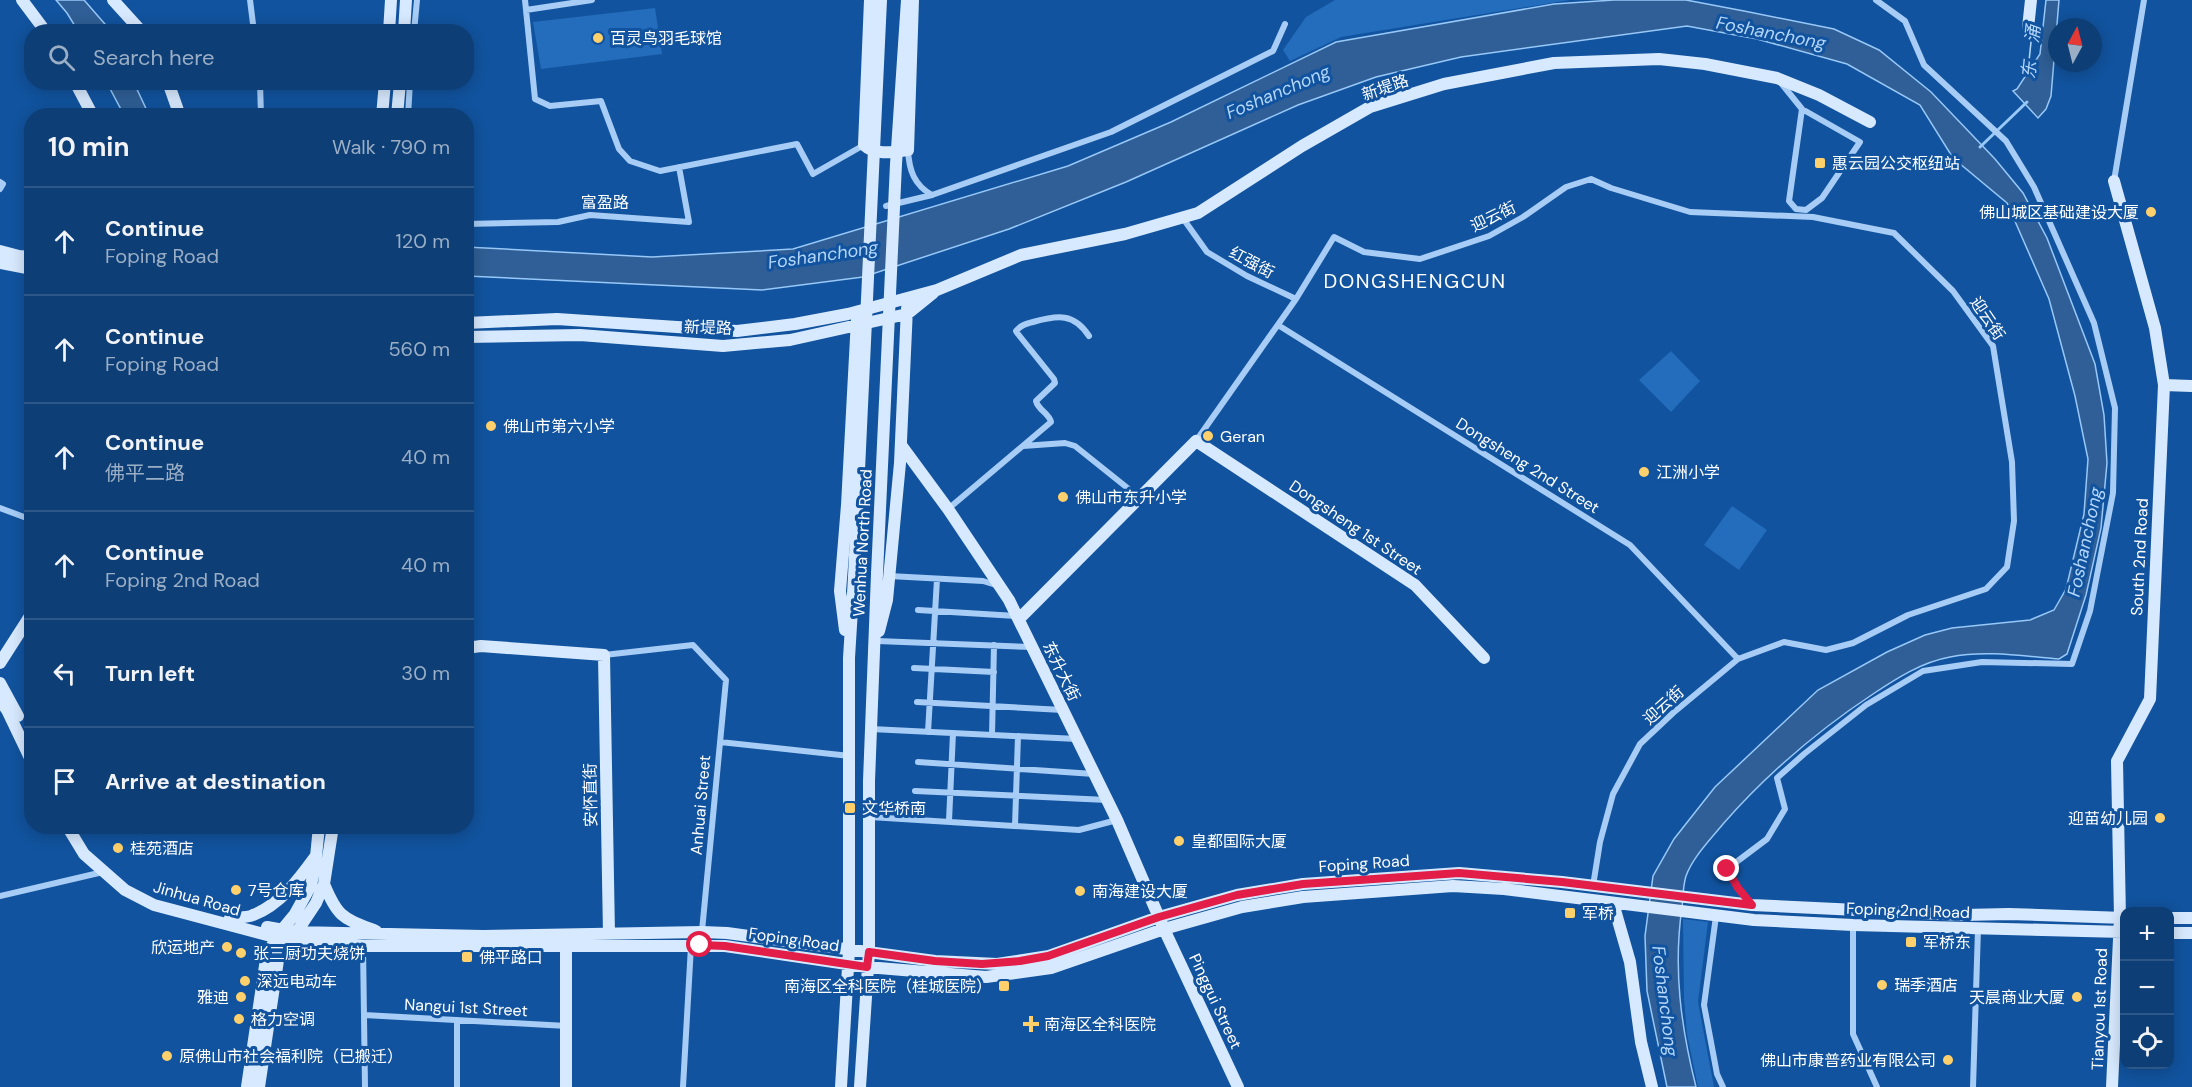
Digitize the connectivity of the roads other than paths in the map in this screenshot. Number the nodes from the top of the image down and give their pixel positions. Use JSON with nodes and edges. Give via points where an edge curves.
{"nodes":[{"id":1,"x":22,"y":0,"type":"edge"},
{"id":2,"x":113,"y":0,"type":"edge"},
{"id":3,"x":250,"y":0,"type":"edge"},
{"id":4,"x":417,"y":0,"type":"edge"},
{"id":5,"x":525,"y":0,"type":"edge"},
{"id":6,"x":592,"y":0,"type":"edge"},
{"id":7,"x":870,"y":0,"type":"edge"},
{"id":8,"x":881,"y":0,"type":"edge"},
{"id":9,"x":907,"y":0,"type":"edge"},
{"id":10,"x":914,"y":0,"type":"edge"},
{"id":11,"x":1876,"y":0,"type":"edge"},
{"id":12,"x":2031,"y":0,"type":"edge"},
{"id":13,"x":2144,"y":0,"type":"edge"},
{"id":14,"x":391,"y":5,"type":"edge"},
{"id":15,"x":406,"y":6,"type":"edge"},
{"id":16,"x":526,"y":10,"type":"junction"},
{"id":17,"x":40,"y":24,"type":"edge"},
{"id":18,"x":135,"y":24,"type":"edge"},
{"id":19,"x":253,"y":24,"type":"edge"},
{"id":20,"x":390,"y":24,"type":"edge"},
{"id":21,"x":405,"y":24,"type":"edge"},
{"id":22,"x":415,"y":24,"type":"edge"},
{"id":23,"x":1285,"y":24,"type":"dead end"},
{"id":24,"x":2028,"y":27,"type":"dead end"},
{"id":25,"x":1777,"y":78,"type":"junction"},
{"id":26,"x":79,"y":90,"type":"edge"},
{"id":27,"x":171,"y":90,"type":"edge"},
{"id":28,"x":260,"y":90,"type":"edge"},
{"id":29,"x":384,"y":90,"type":"edge"},
{"id":30,"x":399,"y":90,"type":"edge"},
{"id":31,"x":410,"y":90,"type":"edge"},
{"id":32,"x":89,"y":108,"type":"edge"},
{"id":33,"x":177,"y":108,"type":"edge"},
{"id":34,"x":261,"y":108,"type":"edge"},
{"id":35,"x":383,"y":108,"type":"edge"},
{"id":36,"x":398,"y":108,"type":"edge"},
{"id":37,"x":409,"y":108,"type":"edge"},
{"id":38,"x":1802,"y":109,"type":"junction"},
{"id":39,"x":1870,"y":122,"type":"dead end"},
{"id":40,"x":864,"y":146,"type":"junction"},
{"id":41,"x":909,"y":150,"type":"junction"},
{"id":42,"x":679,"y":167,"type":"junction"},
{"id":43,"x":2115,"y":181,"type":"joint"},
{"id":44,"x":0,"y":182,"type":"edge"},
{"id":45,"x":0,"y":189,"type":"edge"},
{"id":46,"x":932,"y":195,"type":"junction"},
{"id":47,"x":886,"y":206,"type":"dead end"},
{"id":48,"x":1182,"y":217,"type":"junction"},
{"id":49,"x":474,"y":224,"type":"edge"},
{"id":50,"x":0,"y":250,"type":"edge"},
{"id":51,"x":24,"y":256,"type":"edge"},
{"id":52,"x":0,"y":263,"type":"edge"},
{"id":53,"x":24,"y":268,"type":"edge"},
{"id":54,"x":937,"y":290,"type":"junction"},
{"id":55,"x":907,"y":298,"type":"junction"},
{"id":56,"x":1296,"y":298,"type":"junction"},
{"id":57,"x":857,"y":311,"type":"junction"},
{"id":58,"x":908,"y":314,"type":"junction"},
{"id":59,"x":474,"y":323,"type":"edge"},
{"id":60,"x":1278,"y":325,"type":"junction"},
{"id":61,"x":856,"y":326,"type":"junction"},
{"id":62,"x":1089,"y":336,"type":"dead end"},
{"id":63,"x":474,"y":337,"type":"edge"},
{"id":64,"x":2164,"y":385,"type":"junction"},
{"id":65,"x":2192,"y":386,"type":"edge"},
{"id":66,"x":1196,"y":441,"type":"junction"},
{"id":67,"x":901,"y":445,"type":"junction"},
{"id":68,"x":1022,"y":446,"type":"junction"},
{"id":69,"x":1140,"y":498,"type":"junction"},
{"id":70,"x":0,"y":508,"type":"edge"},
{"id":71,"x":948,"y":509,"type":"junction"},
{"id":72,"x":24,"y":517,"type":"edge"},
{"id":73,"x":883,"y":575,"type":"junction"},
{"id":74,"x":937,"y":579,"type":"junction"},
{"id":75,"x":1000,"y":586,"type":"junction"},
{"id":76,"x":918,"y":610,"type":"dead end"},
{"id":77,"x":935,"y":611,"type":"junction"},
{"id":78,"x":1018,"y":617,"type":"junction"},
{"id":79,"x":24,"y":626,"type":"edge"},
{"id":80,"x":877,"y":640,"type":"junction"},
{"id":81,"x":933,"y":643,"type":"junction"},
{"id":82,"x":994,"y":645,"type":"junction"},
{"id":83,"x":1032,"y":646,"type":"junction"},
{"id":84,"x":474,"y":647,"type":"edge"},
{"id":85,"x":604,"y":655,"type":"junction"},
{"id":86,"x":849,"y":658,"type":"junction"},
{"id":87,"x":1484,"y":658,"type":"dead end"},
{"id":88,"x":873,"y":659,"type":"junction"},
{"id":89,"x":1738,"y":659,"type":"junction"},
{"id":90,"x":0,"y":663,"type":"edge"},
{"id":91,"x":914,"y":668,"type":"dead end"},
{"id":92,"x":932,"y":669,"type":"junction"},
{"id":93,"x":994,"y":672,"type":"junction"},
{"id":94,"x":0,"y":683,"type":"edge"},
{"id":95,"x":0,"y":700,"type":"edge"},
{"id":96,"x":917,"y":702,"type":"dead end"},
{"id":97,"x":930,"y":702,"type":"junction"},
{"id":98,"x":993,"y":706,"type":"junction"},
{"id":99,"x":1063,"y":710,"type":"junction"},
{"id":100,"x":24,"y":727,"type":"edge"},
{"id":101,"x":871,"y":729,"type":"junction"},
{"id":102,"x":928,"y":732,"type":"junction"},
{"id":103,"x":953,"y":733,"type":"junction"},
{"id":104,"x":992,"y":735,"type":"junction"},
{"id":105,"x":1018,"y":736,"type":"junction"},
{"id":106,"x":1077,"y":739,"type":"junction"},
{"id":107,"x":720,"y":742,"type":"junction"},
{"id":108,"x":24,"y":746,"type":"edge"},
{"id":109,"x":850,"y":756,"type":"junction"},
{"id":110,"x":918,"y":762,"type":"dead end"},
{"id":111,"x":951,"y":765,"type":"junction"},
{"id":112,"x":1017,"y":769,"type":"junction"},
{"id":113,"x":1094,"y":774,"type":"junction"},
{"id":114,"x":915,"y":791,"type":"dead end"},
{"id":115,"x":950,"y":793,"type":"junction"},
{"id":116,"x":1016,"y":796,"type":"junction"},
{"id":117,"x":1107,"y":800,"type":"junction"},
{"id":118,"x":869,"y":817,"type":"junction"},
{"id":119,"x":1117,"y":820,"type":"junction"},
{"id":120,"x":949,"y":821,"type":"junction"},
{"id":121,"x":1015,"y":826,"type":"junction"},
{"id":122,"x":72,"y":834,"type":"edge"},
{"id":123,"x":79,"y":834,"type":"edge"},
{"id":124,"x":318,"y":834,"type":"edge"},
{"id":125,"x":332,"y":834,"type":"edge"},
{"id":126,"x":315,"y":856,"type":"junction"},
{"id":127,"x":104,"y":872,"type":"junction"},
{"id":128,"x":324,"y":884,"type":"junction"},
{"id":129,"x":1593,"y":886,"type":"junction"},
{"id":130,"x":0,"y":896,"type":"edge"},
{"id":131,"x":1691,"y":898,"type":"joint"},
{"id":132,"x":1613,"y":903,"type":"junction"},
{"id":133,"x":1752,"y":905,"type":"junction"},
{"id":134,"x":2122,"y":907,"type":"edge"},
{"id":135,"x":1690,"y":913,"type":"joint"},
{"id":136,"x":1716,"y":916,"type":"junction"},
{"id":137,"x":1159,"y":917,"type":"junction"},
{"id":138,"x":230,"y":918,"type":"junction"},
{"id":139,"x":2120,"y":918,"type":"edge"},
{"id":140,"x":2174,"y":918,"type":"edge"},
{"id":141,"x":2192,"y":918,"type":"edge"},
{"id":142,"x":1853,"y":926,"type":"junction"},
{"id":143,"x":1164,"y":929,"type":"junction"},
{"id":144,"x":1978,"y":929,"type":"junction"},
{"id":145,"x":702,"y":932,"type":"junction"},
{"id":146,"x":2120,"y":932,"type":"edge"},
{"id":147,"x":2174,"y":933,"type":"edge"},
{"id":148,"x":2192,"y":933,"type":"edge"},
{"id":149,"x":278,"y":934,"type":"junction"},
{"id":150,"x":382,"y":934,"type":"junction"},
{"id":151,"x":609,"y":934,"type":"junction"},
{"id":152,"x":292,"y":937,"type":"junction"},
{"id":153,"x":691,"y":945,"type":"junction"},
{"id":154,"x":363,"y":946,"type":"junction"},
{"id":155,"x":566,"y":947,"type":"junction"},
{"id":156,"x":2120,"y":949,"type":"edge"},
{"id":157,"x":849,"y":950,"type":"junction"},
{"id":158,"x":869,"y":952,"type":"junction"},
{"id":159,"x":848,"y":964,"type":"junction"},
{"id":160,"x":867,"y":967,"type":"junction"},
{"id":161,"x":363,"y":1015,"type":"junction"},
{"id":162,"x":457,"y":1020,"type":"junction"},
{"id":163,"x":567,"y":1026,"type":"junction"},
{"id":164,"x":247,"y":1087,"type":"edge"},
{"id":165,"x":259,"y":1087,"type":"edge"},
{"id":166,"x":365,"y":1087,"type":"edge"},
{"id":167,"x":457,"y":1087,"type":"edge"},
{"id":168,"x":566,"y":1087,"type":"edge"},
{"id":169,"x":682,"y":1087,"type":"edge"},
{"id":170,"x":840,"y":1087,"type":"edge"},
{"id":171,"x":860,"y":1087,"type":"edge"},
{"id":172,"x":1238,"y":1087,"type":"edge"},
{"id":173,"x":1652,"y":1087,"type":"edge"},
{"id":174,"x":1723,"y":1087,"type":"edge"},
{"id":175,"x":1877,"y":1087,"type":"edge"},
{"id":176,"x":1973,"y":1087,"type":"edge"},
{"id":177,"x":2112,"y":1087,"type":"edge"}],
"edges":[{"from":1,"to":17,"type":"main road"},
{"from":2,"to":18,"type":"main road"},
{"from":3,"to":19,"type":"street"},
{"from":4,"to":22,"type":"street"},
{"from":5,"to":16,"type":"street"},
{"from":6,"to":16,"type":"street"},
{"from":7,"to":40,"type":"main road"},
{"from":8,"to":86,"type":"main road","bridge":true},
{"from":9,"to":73,"type":"main road","name":"Wenhua North Road","bridge":true,"via":[[896,164]]},
{"from":10,"to":41,"type":"main road"},
{"from":11,"to":133,"type":"street","via":[[1905,21],[1924,65],[2006,141],[2034,188],[2094,323],[2115,408],[2113,493],[2090,611],[2072,664],[1982,662],[1923,671],[1866,705],[1777,778],[1785,809],[1767,838],[1727,869]]},
{"from":12,"to":24,"type":"main road"},
{"from":13,"to":43,"type":"street"},
{"from":14,"to":20,"type":"main road"},
{"from":15,"to":21,"type":"main road"},
{"from":16,"to":42,"type":"street","via":[[535,99],[550,106],[601,101],[619,149],[630,161],[660,171]]},
{"from":23,"to":46,"type":"street","via":[[1273,51],[1111,132]]},
{"from":25,"to":38,"type":"street"},
{"from":25,"to":39,"type":"main road","name":"新堤路"},
{"from":25,"to":48,"type":"main road","name":"新堤路","via":[[1659,59],[1554,63],[1444,84],[1370,107],[1198,213]]},
{"from":26,"to":32,"type":"main road"},
{"from":27,"to":33,"type":"main road"},
{"from":28,"to":34,"type":"street"},
{"from":29,"to":35,"type":"main road"},
{"from":30,"to":36,"type":"main road"},
{"from":31,"to":37,"type":"street"},
{"from":38,"to":38,"type":"street","via":[[1789,201],[1796,209],[1806,210],[1822,198],[1860,142]]},
{"from":40,"to":41,"type":"main road","via":[[887,152]]},
{"from":40,"to":42,"type":"street","via":[[813,174],[797,144]]},
{"from":41,"to":46,"type":"street","via":[[909,168],[921,189]]},
{"from":42,"to":49,"type":"street","name":"富盈路","via":[[689,222],[590,215],[558,222]]},
{"from":43,"to":64,"type":"main road","name":"South 2nd Road","via":[[2155,328]]},
{"from":44,"to":45,"type":"street"},
{"from":46,"to":47,"type":"street"},
{"from":48,"to":54,"type":"main road","name":"新堤路","via":[[1125,234],[1021,255]]},
{"from":48,"to":56,"type":"street","name":"红强街","via":[[1207,252]]},
{"from":50,"to":51,"type":"main road"},
{"from":52,"to":53,"type":"main road"},
{"from":54,"to":55,"type":"main road","name":"新堤路"},
{"from":54,"to":58,"type":"main road","name":"新堤路"},
{"from":55,"to":57,"type":"main road","name":"新堤路"},
{"from":55,"to":58,"type":"main road"},
{"from":56,"to":60,"type":"street"},
{"from":56,"to":89,"type":"street","name":"迎云街","via":[[1334,237],[1365,252],[1420,259],[1489,236],[1566,187],[1591,179],[1690,212],[1813,217],[1894,233],[1953,291],[1993,346],[2012,462],[2014,521],[2007,567],[1986,589],[1908,615],[1853,643],[1826,650],[1784,642]]},
{"from":57,"to":59,"type":"main road","name":"新堤路","via":[[737,331],[557,319]]},
{"from":57,"to":61,"type":"main road"},
{"from":58,"to":61,"type":"main road","name":"新堤路"},
{"from":58,"to":67,"type":"main road"},
{"from":60,"to":66,"type":"street"},
{"from":60,"to":89,"type":"street","name":"Dongsheng 2nd Street","via":[[1630,545]]},
{"from":61,"to":63,"type":"main road","name":"新堤路","via":[[790,340],[723,346],[580,335]]},
{"from":61,"to":86,"type":"main road","via":[[840,591]]},
{"from":62,"to":68,"type":"street","via":[[1074,321],[1053,316],[1020,326],[1016,331],[1055,383],[1035,401],[1051,422]]},
{"from":64,"to":65,"type":"main road"},
{"from":64,"to":134,"type":"main road","name":"South 2nd Road","via":[[2150,699],[2117,761]]},
{"from":66,"to":69,"type":"main road"},
{"from":66,"to":87,"type":"main road","name":"Dongsheng 1st Street","via":[[1415,585]]},
{"from":67,"to":71,"type":"main road","name":"东升大街"},
{"from":67,"to":73,"type":"main road"},
{"from":68,"to":69,"type":"street","via":[[1075,446]]},
{"from":68,"to":71,"type":"street"},
{"from":69,"to":78,"type":"main road"},
{"from":70,"to":72,"type":"street"},
{"from":71,"to":75,"type":"main road","name":"东升大街"},
{"from":73,"to":74,"type":"street"},
{"from":73,"to":80,"type":"main road","via":[[887,600]]},
{"from":73,"to":88,"type":"main road","name":"Wenhua North Road"},
{"from":74,"to":75,"type":"street","via":[[983,581]]},
{"from":74,"to":77,"type":"street"},
{"from":75,"to":78,"type":"main road","name":"东升大街"},
{"from":76,"to":77,"type":"street"},
{"from":77,"to":78,"type":"street"},
{"from":77,"to":81,"type":"street"},
{"from":78,"to":83,"type":"main road","name":"东升大街"},
{"from":79,"to":90,"type":"main road"},
{"from":80,"to":81,"type":"street"},
{"from":80,"to":88,"type":"main road"},
{"from":81,"to":82,"type":"street"},
{"from":81,"to":92,"type":"street"},
{"from":82,"to":83,"type":"street"},
{"from":82,"to":93,"type":"street"},
{"from":83,"to":99,"type":"main road","name":"东升大街"},
{"from":84,"to":85,"type":"main road"},
{"from":85,"to":107,"type":"street","name":"Anhuai Street","via":[[693,645],[726,680]]},
{"from":85,"to":151,"type":"main road","name":"安怀直街"},
{"from":86,"to":109,"type":"main road"},
{"from":88,"to":101,"type":"main road","name":"Wenhua North Road"},
{"from":89,"to":129,"type":"street","name":"迎云街","via":[[1640,744],[1613,794]]},
{"from":91,"to":92,"type":"street"},
{"from":92,"to":93,"type":"street"},
{"from":92,"to":97,"type":"street"},
{"from":93,"to":98,"type":"street"},
{"from":94,"to":100,"type":"main road"},
{"from":95,"to":108,"type":"main road"},
{"from":96,"to":97,"type":"street"},
{"from":97,"to":98,"type":"street"},
{"from":97,"to":102,"type":"street"},
{"from":98,"to":99,"type":"street"},
{"from":98,"to":104,"type":"street"},
{"from":99,"to":106,"type":"main road","name":"东升大街"},
{"from":101,"to":102,"type":"street"},
{"from":101,"to":118,"type":"main road","name":"Wenhua North Road"},
{"from":102,"to":103,"type":"street"},
{"from":103,"to":104,"type":"street"},
{"from":103,"to":111,"type":"street"},
{"from":104,"to":105,"type":"street"},
{"from":105,"to":106,"type":"street"},
{"from":105,"to":112,"type":"street"},
{"from":106,"to":113,"type":"main road","name":"东升大街"},
{"from":107,"to":109,"type":"street"},
{"from":107,"to":145,"type":"street","name":"Anhuai Street"},
{"from":109,"to":157,"type":"main road"},
{"from":110,"to":111,"type":"street"},
{"from":111,"to":112,"type":"street"},
{"from":111,"to":115,"type":"street"},
{"from":112,"to":113,"type":"street"},
{"from":112,"to":116,"type":"street"},
{"from":113,"to":117,"type":"main road","name":"东升大街"},
{"from":114,"to":115,"type":"street"},
{"from":115,"to":116,"type":"street"},
{"from":115,"to":120,"type":"street"},
{"from":116,"to":117,"type":"street"},
{"from":116,"to":121,"type":"street"},
{"from":117,"to":119,"type":"main road","name":"东升大街"},
{"from":118,"to":120,"type":"street"},
{"from":118,"to":158,"type":"main road","name":"Wenhua North Road"},
{"from":119,"to":121,"type":"street","via":[[1079,830]]},
{"from":119,"to":137,"type":"main road","name":"东升大街"},
{"from":120,"to":121,"type":"street"},
{"from":122,"to":127,"type":"main road","name":"Jinhua Road","via":[[84,854]]},
{"from":123,"to":138,"type":"main road","name":"Jinhua Road","via":[[90,852],[124,882],[155,898]]},
{"from":124,"to":126,"type":"main road"},
{"from":125,"to":128,"type":"main road"},
{"from":126,"to":138,"type":"main road","via":[[287,892],[271,904],[253,915]]},
{"from":126,"to":149,"type":"main road","via":[[311,885]]},
{"from":127,"to":130,"type":"street"},
{"from":127,"to":149,"type":"main road","name":"Jinhua Road","via":[[125,890],[154,905]]},
{"from":128,"to":150,"type":"main road","via":[[338,913]]},
{"from":128,"to":152,"type":"main road"},
{"from":129,"to":131,"type":"main road","name":"Foping Road"},
{"from":129,"to":137,"type":"main road","name":"Foping Road","via":[[1459,873],[1314,883],[1237,895]]},
{"from":131,"to":133,"type":"main road","name":"Foping 2nd Road"},
{"from":132,"to":135,"type":"main road","name":"Foping Road"},
{"from":132,"to":143,"type":"main road","name":"Foping Road","via":[[1453,886],[1303,897],[1242,907]]},
{"from":132,"to":173,"type":"main road","via":[[1630,962],[1641,1042]]},
{"from":133,"to":139,"type":"main road","name":"Foping 2nd Road"},
{"from":135,"to":136,"type":"main road","name":"Foping 2nd Road"},
{"from":136,"to":142,"type":"main road","name":"Foping 2nd Road"},
{"from":136,"to":174,"type":"street","via":[[1704,1005]]},
{"from":137,"to":143,"type":"main road","name":"东升大街"},
{"from":137,"to":158,"type":"main road","name":"Foping Road","via":[[1048,956],[997,964]]},
{"from":138,"to":149,"type":"main road","name":"Jinhua Road"},
{"from":140,"to":141,"type":"main road"},
{"from":142,"to":144,"type":"main road","name":"Foping 2nd Road"},
{"from":142,"to":175,"type":"street","via":[[1853,1034]]},
{"from":143,"to":160,"type":"main road","name":"Foping Road","via":[[1051,968],[1022,973],[986,977]]},
{"from":143,"to":172,"type":"main road","name":"Pinggui Street"},
{"from":144,"to":146,"type":"main road","name":"Foping 2nd Road"},
{"from":144,"to":176,"type":"street"},
{"from":145,"to":151,"type":"main road","name":"Foping Road"},
{"from":145,"to":157,"type":"main road","name":"Foping Road"},
{"from":147,"to":148,"type":"main road"},
{"from":149,"to":152,"type":"main road","name":"Foping Road"},
{"from":149,"to":164,"type":"main road","via":[[266,958]]},
{"from":150,"to":151,"type":"main road","name":"Foping Road"},
{"from":150,"to":152,"type":"main road","name":"Foping Road"},
{"from":152,"to":154,"type":"main road","name":"Foping Road"},
{"from":152,"to":165,"type":"main road","via":[[275,973]]},
{"from":153,"to":155,"type":"main road","name":"Foping Road"},
{"from":153,"to":159,"type":"main road","name":"Foping Road","via":[[725,946]]},
{"from":153,"to":169,"type":"street"},
{"from":154,"to":155,"type":"main road","name":"Foping Road"},
{"from":154,"to":161,"type":"street"},
{"from":155,"to":163,"type":"main road"},
{"from":156,"to":177,"type":"main road","name":"Tianyou 1st Road"},
{"from":157,"to":158,"type":"main road","name":"Foping Road"},
{"from":157,"to":159,"type":"main road"},
{"from":158,"to":160,"type":"main road","name":"Wenhua North Road"},
{"from":159,"to":160,"type":"main road","name":"Foping Road"},
{"from":159,"to":170,"type":"main road"},
{"from":160,"to":171,"type":"main road","name":"Wenhua North Road"},
{"from":161,"to":162,"type":"street","name":"Nangui 1st Street"},
{"from":161,"to":166,"type":"street"},
{"from":162,"to":163,"type":"street","name":"Nangui 1st Street"},
{"from":162,"to":167,"type":"street"},
{"from":163,"to":168,"type":"main road"}]}
